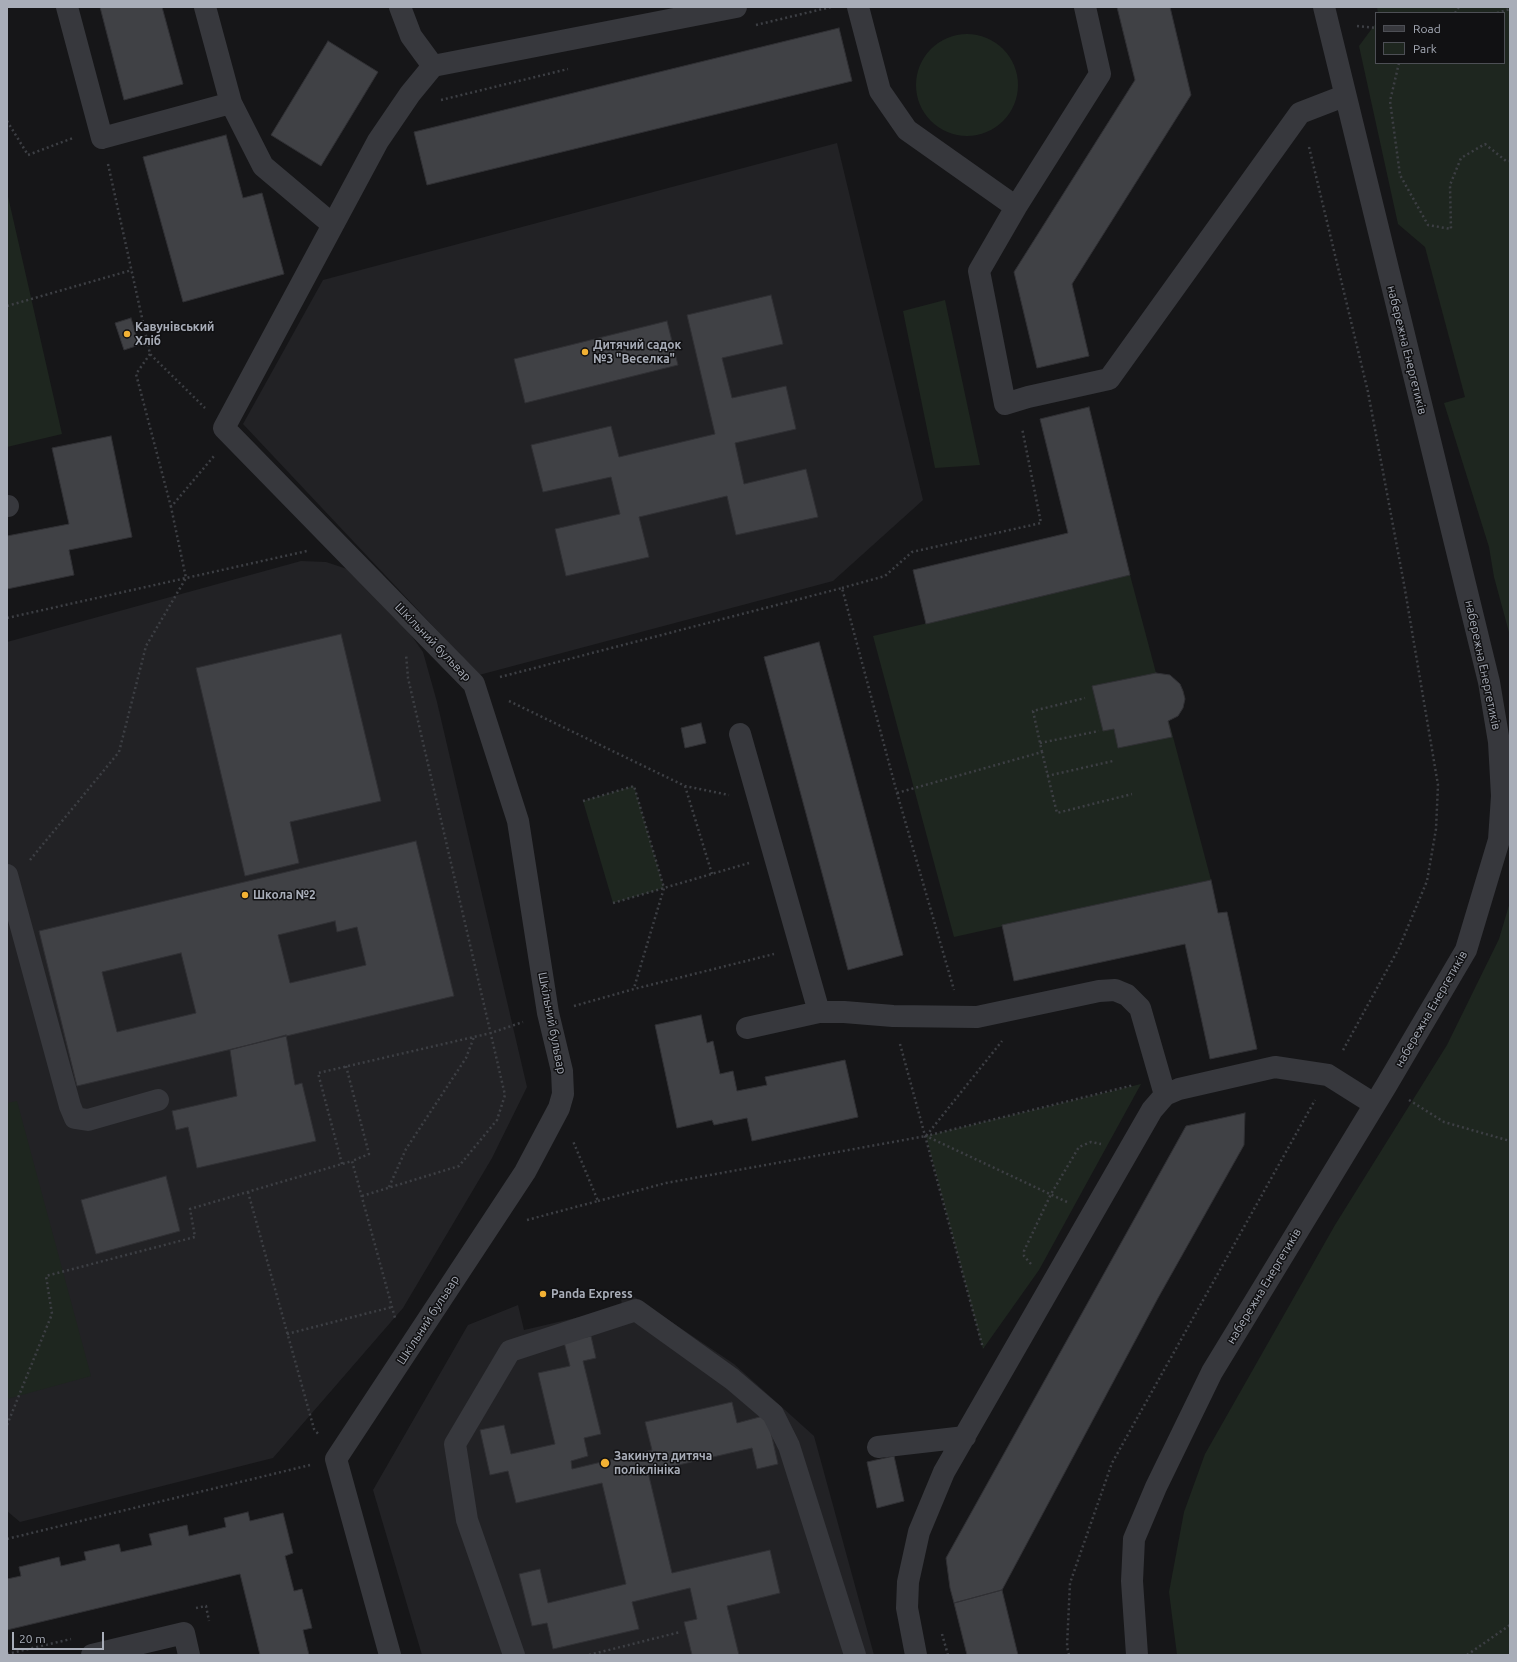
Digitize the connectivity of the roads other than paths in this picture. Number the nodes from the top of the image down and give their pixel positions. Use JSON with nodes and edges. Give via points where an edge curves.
{"nodes":[{"id":1,"x":67,"y":7,"type":"edge"},
{"id":2,"x":205,"y":7,"type":"edge"},
{"id":3,"x":400,"y":7,"type":"edge"},
{"id":4,"x":736,"y":7,"type":"edge"},
{"id":5,"x":858,"y":7,"type":"edge"},
{"id":6,"x":1085,"y":7,"type":"edge"},
{"id":7,"x":1324,"y":7,"type":"edge"},
{"id":8,"x":433,"y":66,"type":"junction"},
{"id":9,"x":1344,"y":96,"type":"junction"},
{"id":10,"x":231,"y":103,"type":"junction"},
{"id":11,"x":1016,"y":207,"type":"junction"},
{"id":12,"x":333,"y":225,"type":"junction"},
{"id":13,"x":740,"y":734,"type":"dead end"},
{"id":14,"x":8,"y":879,"type":"edge"},
{"id":15,"x":819,"y":1012,"type":"junction"},
{"id":16,"x":746,"y":1028,"type":"dead end"},
{"id":17,"x":1162,"y":1086,"type":"junction"},
{"id":18,"x":158,"y":1100,"type":"dead end"},
{"id":19,"x":1374,"y":1104,"type":"junction"},
{"id":20,"x":965,"y":1437,"type":"junction"},
{"id":21,"x":878,"y":1447,"type":"dead end"},
{"id":22,"x":92,"y":1655,"type":"edge"},
{"id":23,"x":189,"y":1655,"type":"edge"},
{"id":24,"x":390,"y":1655,"type":"edge"},
{"id":25,"x":514,"y":1655,"type":"edge"},
{"id":26,"x":855,"y":1655,"type":"edge"},
{"id":27,"x":916,"y":1655,"type":"edge"},
{"id":28,"x":1136,"y":1655,"type":"edge"}],
"edges":[{"from":1,"to":10,"type":"street","via":[[101,134]]},
{"from":2,"to":10,"type":"street"},
{"from":3,"to":8,"type":"street","via":[[412,36]]},
{"from":4,"to":8,"type":"street"},
{"from":5,"to":11,"type":"street","via":[[880,91],[907,130]]},
{"from":6,"to":11,"type":"street","via":[[1100,74]]},
{"from":7,"to":9,"type":"street","name":"набережна Енергетиків"},
{"from":8,"to":12,"type":"street","via":[[378,140]]},
{"from":9,"to":11,"type":"street","via":[[1300,113],[1109,379],[1028,396],[1005,404],[979,271]]},
{"from":9,"to":19,"type":"street","name":"набережна Енергетиків","via":[[1489,682],[1499,742],[1502,788],[1499,840],[1466,950]]},
{"from":10,"to":12,"type":"street","via":[[263,166]]},
{"from":12,"to":24,"type":"street","name":"Шкільний бульвар","via":[[228,432],[474,684],[518,821],[548,1013],[562,1071],[563,1094],[559,1108],[525,1172],[336,1459]]},
{"from":13,"to":15,"type":"street"},
{"from":14,"to":18,"type":"street","via":[[75,1118],[88,1120]]},
{"from":15,"to":16,"type":"street"},
{"from":15,"to":17,"type":"street","via":[[977,1017],[1099,991],[1115,990],[1127,995],[1140,1008]]},
{"from":17,"to":19,"type":"street","via":[[1179,1089],[1275,1067],[1328,1075]]},
{"from":17,"to":20,"type":"street","via":[[1152,1110],[994,1382]]},
{"from":19,"to":28,"type":"street","name":"набережна Енергетиків","via":[[1212,1372],[1156,1487],[1134,1539],[1132,1581]]},
{"from":20,"to":21,"type":"street"},
{"from":20,"to":27,"type":"street","via":[[944,1472],[919,1532],[909,1575],[907,1608]]},
{"from":22,"to":23,"type":"street","via":[[184,1632]]},
{"from":25,"to":26,"type":"street","via":[[467,1520],[455,1444],[510,1351],[636,1310],[732,1379],[773,1414],[789,1446]]}]}
